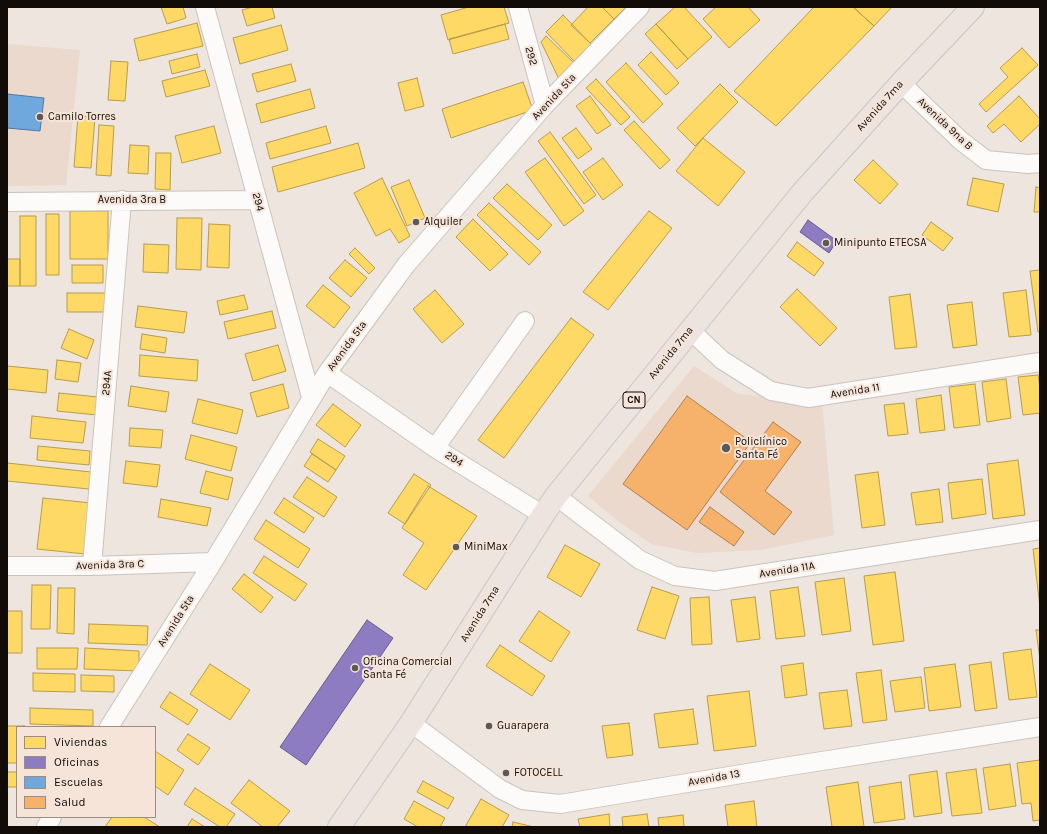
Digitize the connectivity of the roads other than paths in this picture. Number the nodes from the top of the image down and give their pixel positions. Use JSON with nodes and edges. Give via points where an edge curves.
{"nodes":[{"id":1,"x":205,"y":7,"type":"edge"},
{"id":2,"x":518,"y":7,"type":"edge"},
{"id":3,"x":640,"y":7,"type":"edge"},
{"id":4,"x":973,"y":7,"type":"edge"},
{"id":5,"x":901,"y":83,"type":"junction"},
{"id":6,"x":545,"y":105,"type":"junction"},
{"id":7,"x":1040,"y":162,"type":"edge"},
{"id":8,"x":122,"y":200,"type":"junction"},
{"id":9,"x":257,"y":200,"type":"junction"},
{"id":10,"x":7,"y":202,"type":"edge"},
{"id":11,"x":525,"y":321,"type":"dead end"},
{"id":12,"x":690,"y":330,"type":"junction"},
{"id":13,"x":1040,"y":362,"type":"edge"},
{"id":14,"x":327,"y":373,"type":"junction"},
{"id":15,"x":311,"y":397,"type":"junction"},
{"id":16,"x":435,"y":448,"type":"junction"},
{"id":17,"x":556,"y":496,"type":"junction"},
{"id":18,"x":543,"y":514,"type":"junction"},
{"id":19,"x":1040,"y":530,"type":"edge"},
{"id":20,"x":213,"y":562,"type":"junction"},
{"id":21,"x":7,"y":566,"type":"edge"},
{"id":22,"x":92,"y":566,"type":"junction"},
{"id":23,"x":411,"y":723,"type":"junction"},
{"id":24,"x":110,"y":726,"type":"edge"},
{"id":25,"x":1040,"y":727,"type":"edge"},
{"id":26,"x":51,"y":818,"type":"edge"},
{"id":27,"x":46,"y":827,"type":"edge"},
{"id":28,"x":339,"y":827,"type":"edge"}],
"edges":[{"from":1,"to":9,"type":"street","name":"294"},
{"from":2,"to":6,"type":"street","name":"292"},
{"from":3,"to":6,"type":"street","name":"Avenida 5ta"},
{"from":4,"to":5,"type":"highway","name":"Avenida 7ma","number":"CN"},
{"from":5,"to":7,"type":"street","name":"Avenida 9na B","via":[[960,140],[986,160],[1028,164]]},
{"from":5,"to":12,"type":"highway","name":"Avenida 7ma","number":"CN","via":[[802,192]]},
{"from":6,"to":14,"type":"street","name":"Avenida 5ta","via":[[406,265]]},
{"from":8,"to":9,"type":"street","name":"Avenida 3ra B"},
{"from":8,"to":10,"type":"street","name":"Avenida 3ra B"},
{"from":8,"to":22,"type":"street","name":"294A"},
{"from":9,"to":15,"type":"street","name":"294"},
{"from":11,"to":16,"type":"street"},
{"from":12,"to":13,"type":"street","name":"Avenida 11","via":[[722,360],[771,391],[808,398]]},
{"from":12,"to":17,"type":"highway","name":"Avenida 7ma","number":"CN"},
{"from":14,"to":15,"type":"street","name":"Avenida 5ta"},
{"from":14,"to":16,"type":"street","name":"294"},
{"from":15,"to":20,"type":"street","name":"Avenida 5ta"},
{"from":16,"to":18,"type":"street","name":"294"},
{"from":17,"to":18,"type":"highway","name":"Avenida 7ma","number":"CN"},
{"from":17,"to":19,"type":"street","name":"Avenida 11A","via":[[640,560],[675,576],[715,580]]},
{"from":18,"to":23,"type":"highway","name":"Avenida 7ma","number":"CN"},
{"from":20,"to":22,"type":"street","name":"Avenida 3ra C"},
{"from":20,"to":24,"type":"street","name":"Avenida 5ta"},
{"from":21,"to":22,"type":"street","name":"Avenida 3ra C"},
{"from":23,"to":25,"type":"street","name":"Avenida 13","via":[[500,789],[522,800],[560,804]]},
{"from":23,"to":28,"type":"highway","name":"Avenida 7ma","number":"CN"},
{"from":26,"to":27,"type":"street"}]}
